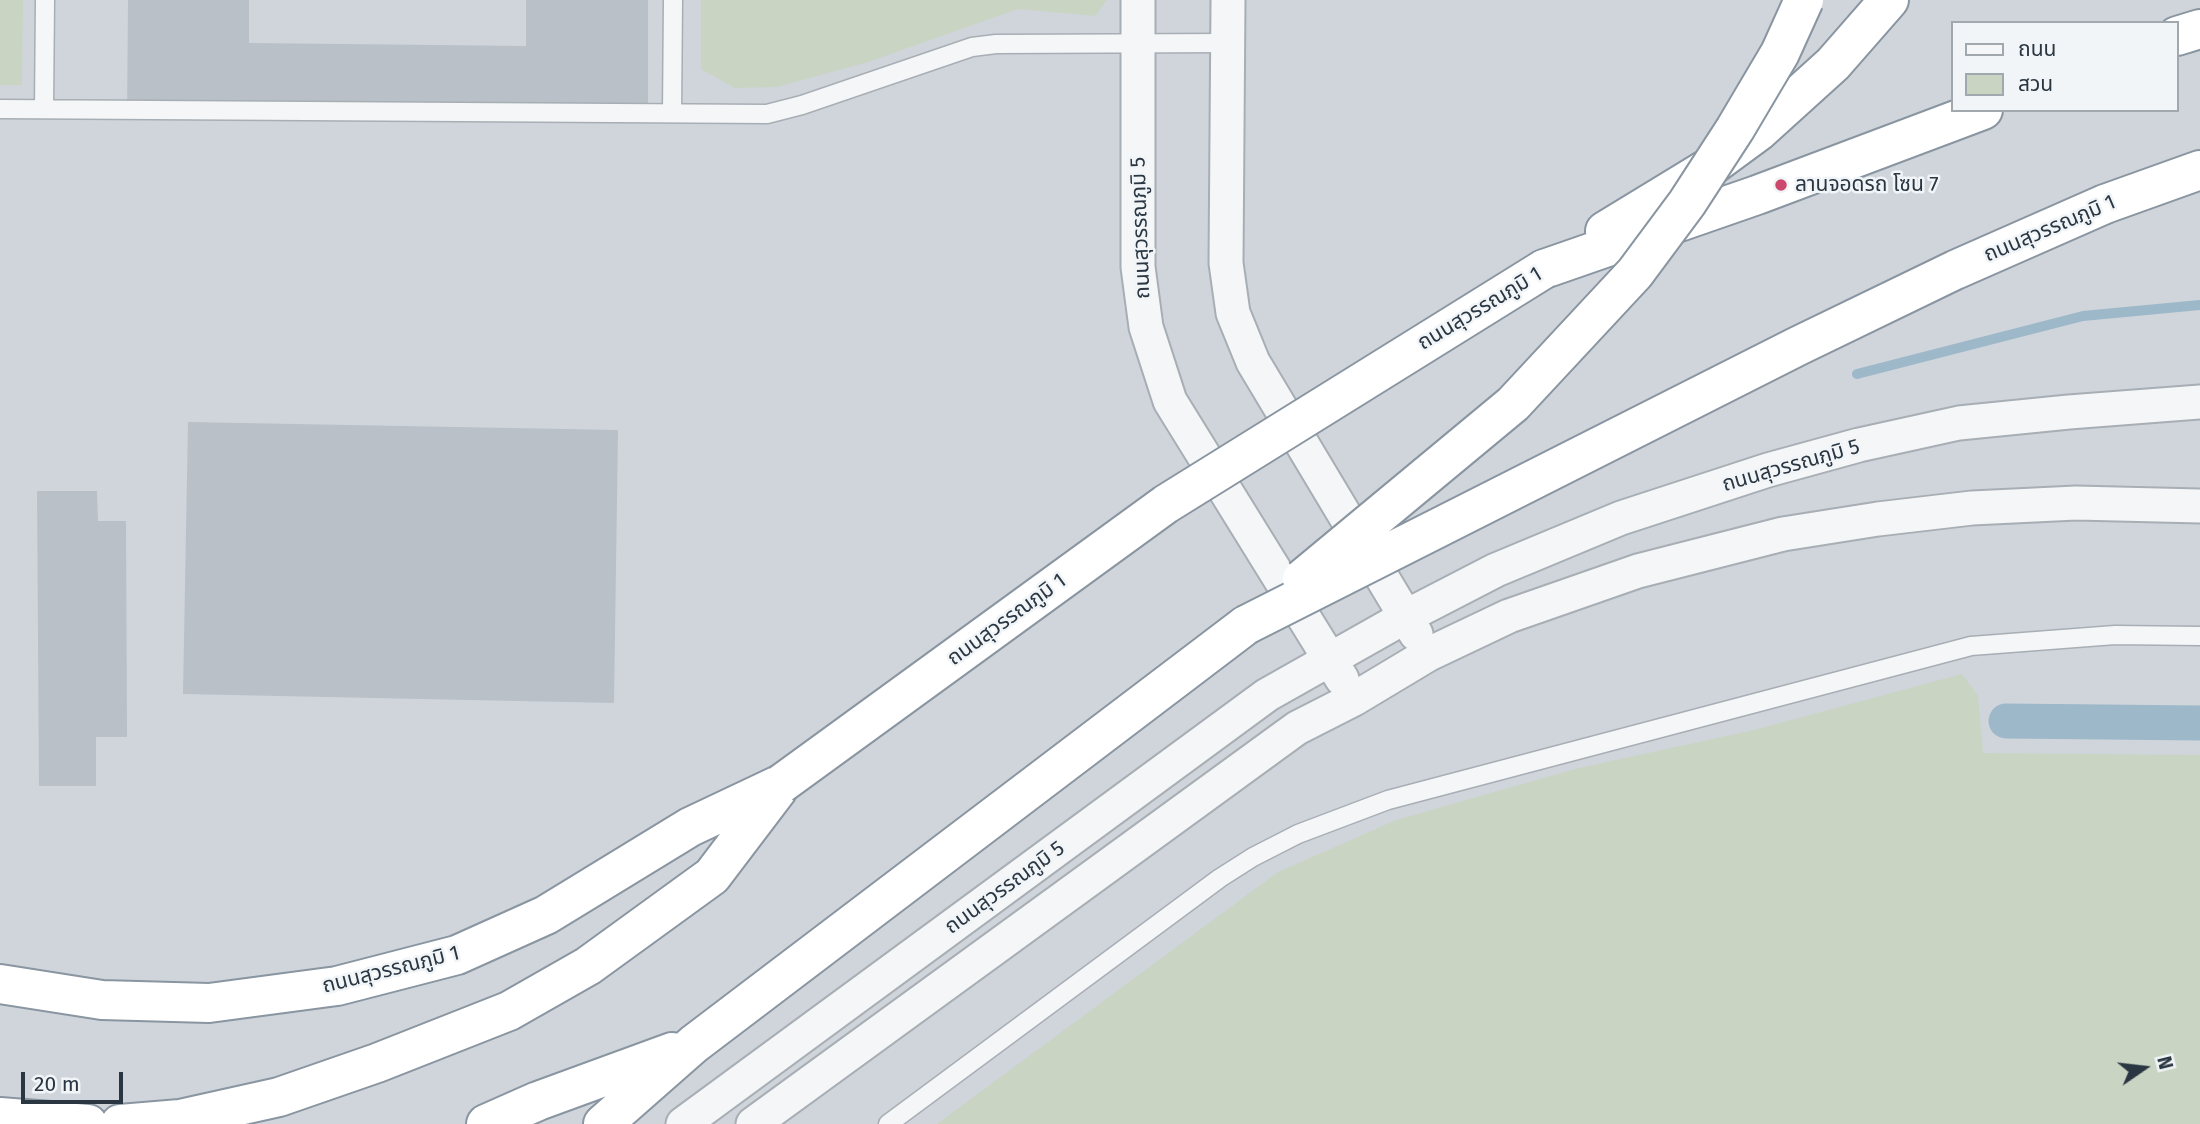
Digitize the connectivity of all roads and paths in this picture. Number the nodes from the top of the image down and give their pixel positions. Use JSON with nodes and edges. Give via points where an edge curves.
{"nodes":[{"id":1,"x":45,"y":0,"type":"edge"},
{"id":2,"x":673,"y":0,"type":"edge"},
{"id":3,"x":1138,"y":0,"type":"edge"},
{"id":4,"x":1228,"y":0,"type":"edge"},
{"id":5,"x":1804,"y":0,"type":"edge"},
{"id":6,"x":1889,"y":0,"type":"edge"},
{"id":7,"x":2200,"y":29,"type":"edge"},
{"id":8,"x":2179,"y":35,"type":"edge"},
{"id":9,"x":1138,"y":43,"type":"junction"},
{"id":10,"x":1228,"y":43,"type":"junction"},
{"id":11,"x":0,"y":109,"type":"edge"},
{"id":12,"x":44,"y":109,"type":"junction"},
{"id":13,"x":1978,"y":112,"type":"edge"},
{"id":14,"x":672,"y":113,"type":"junction"},
{"id":15,"x":2200,"y":170,"type":"edge"},
{"id":16,"x":1544,"y":269,"type":"junction"},
{"id":17,"x":2200,"y":402,"type":"edge"},
{"id":18,"x":2200,"y":506,"type":"edge"},
{"id":19,"x":1405,"y":617,"type":"junction"},
{"id":20,"x":1246,"y":625,"type":"junction"},
{"id":21,"x":2200,"y":636,"type":"edge"},
{"id":22,"x":1429,"y":654,"type":"junction"},
{"id":23,"x":1330,"y":659,"type":"junction"},
{"id":24,"x":1354,"y":699,"type":"junction"},
{"id":25,"x":781,"y":784,"type":"junction"},
{"id":26,"x":0,"y":985,"type":"edge"},
{"id":27,"x":694,"y":1044,"type":"junction"},
{"id":28,"x":0,"y":1117,"type":"edge"},
{"id":29,"x":88,"y":1124,"type":"edge"},
{"id":30,"x":120,"y":1124,"type":"edge"},
{"id":31,"x":486,"y":1124,"type":"edge"},
{"id":32,"x":603,"y":1124,"type":"edge"},
{"id":33,"x":683,"y":1124,"type":"edge"},
{"id":34,"x":753,"y":1124,"type":"edge"},
{"id":35,"x":888,"y":1124,"type":"edge"}],
"edges":[{"from":1,"to":12,"type":"lane"},
{"from":2,"to":14,"type":"lane"},
{"from":3,"to":9,"type":"street","name":"ถนนสุวรรณภูมิ 5"},
{"from":4,"to":10,"type":"street"},
{"from":5,"to":20,"type":"highway","bridge":true,"via":[[1780,52],[1735,128],[1635,272],[1513,404]]},
{"from":6,"to":16,"type":"highway","bridge":true,"via":[[1833,64],[1759,131],[1710,167]]},
{"from":7,"to":8,"type":"highway"},
{"from":9,"to":10,"type":"lane"},
{"from":9,"to":14,"type":"lane","via":[[972,47],[766,114]]},
{"from":9,"to":23,"type":"street","name":"ถนนสุวรรณภูมิ 5","via":[[1138,267],[1146,327],[1170,401]]},
{"from":10,"to":19,"type":"street","via":[[1226,263],[1233,313],[1253,362]]},
{"from":11,"to":12,"type":"lane"},
{"from":12,"to":14,"type":"lane"},
{"from":13,"to":16,"type":"highway","name":"ถนนสุวรรณภูมิ 1","bridge":true},
{"from":15,"to":20,"type":"highway","name":"ถนนสุวรรณภูมิ 1","bridge":true,"via":[[2105,204],[1955,270]]},
{"from":16,"to":25,"type":"highway","name":"ถนนสุวรรณภูมิ 1","bridge":true,"via":[[1166,504]]},
{"from":17,"to":19,"type":"street","name":"ถนนสุวรรณภูมิ 5","via":[[1959,423],[1859,445],[1620,518],[1496,570]]},
{"from":18,"to":22,"type":"street","name":"ถนนสุวรรณภูมิ 5","via":[[2076,503],[1972,508],[1783,534],[1625,576],[1509,616]]},
{"from":19,"to":22,"type":"street"},
{"from":19,"to":23,"type":"street","name":"ถนนสุวรรณภูมิ 5"},
{"from":20,"to":27,"type":"highway","name":"ถนนสุวรรณภูมิ 1"},
{"from":21,"to":35,"type":"lane","via":[[2102,636],[1971,646],[1388,800],[1298,834],[1231,871]]},
{"from":22,"to":24,"type":"street","name":"ถนนสุวรรณภูมิ 5"},
{"from":23,"to":24,"type":"street","name":"ถนนสุวรรณภูมิ 5"},
{"from":23,"to":33,"type":"street","name":"ถนนสุวรรณภูมิ 5","via":[[1267,695]]},
{"from":24,"to":34,"type":"street","name":"ถนนสุวรรณภูมิ 5","via":[[1297,728]]},
{"from":25,"to":26,"type":"highway","name":"ถนนสุวรรณภูมิ 1","via":[[690,827],[545,915],[457,955],[351,983],[209,1003],[102,1000]]},
{"from":25,"to":30,"type":"highway","via":[[712,876],[588,966],[509,1011],[279,1097],[180,1119]]},
{"from":27,"to":31,"type":"highway","name":"ถนนสุวรรณภูมิ 1"},
{"from":27,"to":32,"type":"highway","name":"ถนนสุวรรณภูมิ 1"},
{"from":28,"to":29,"type":"highway"}]}
